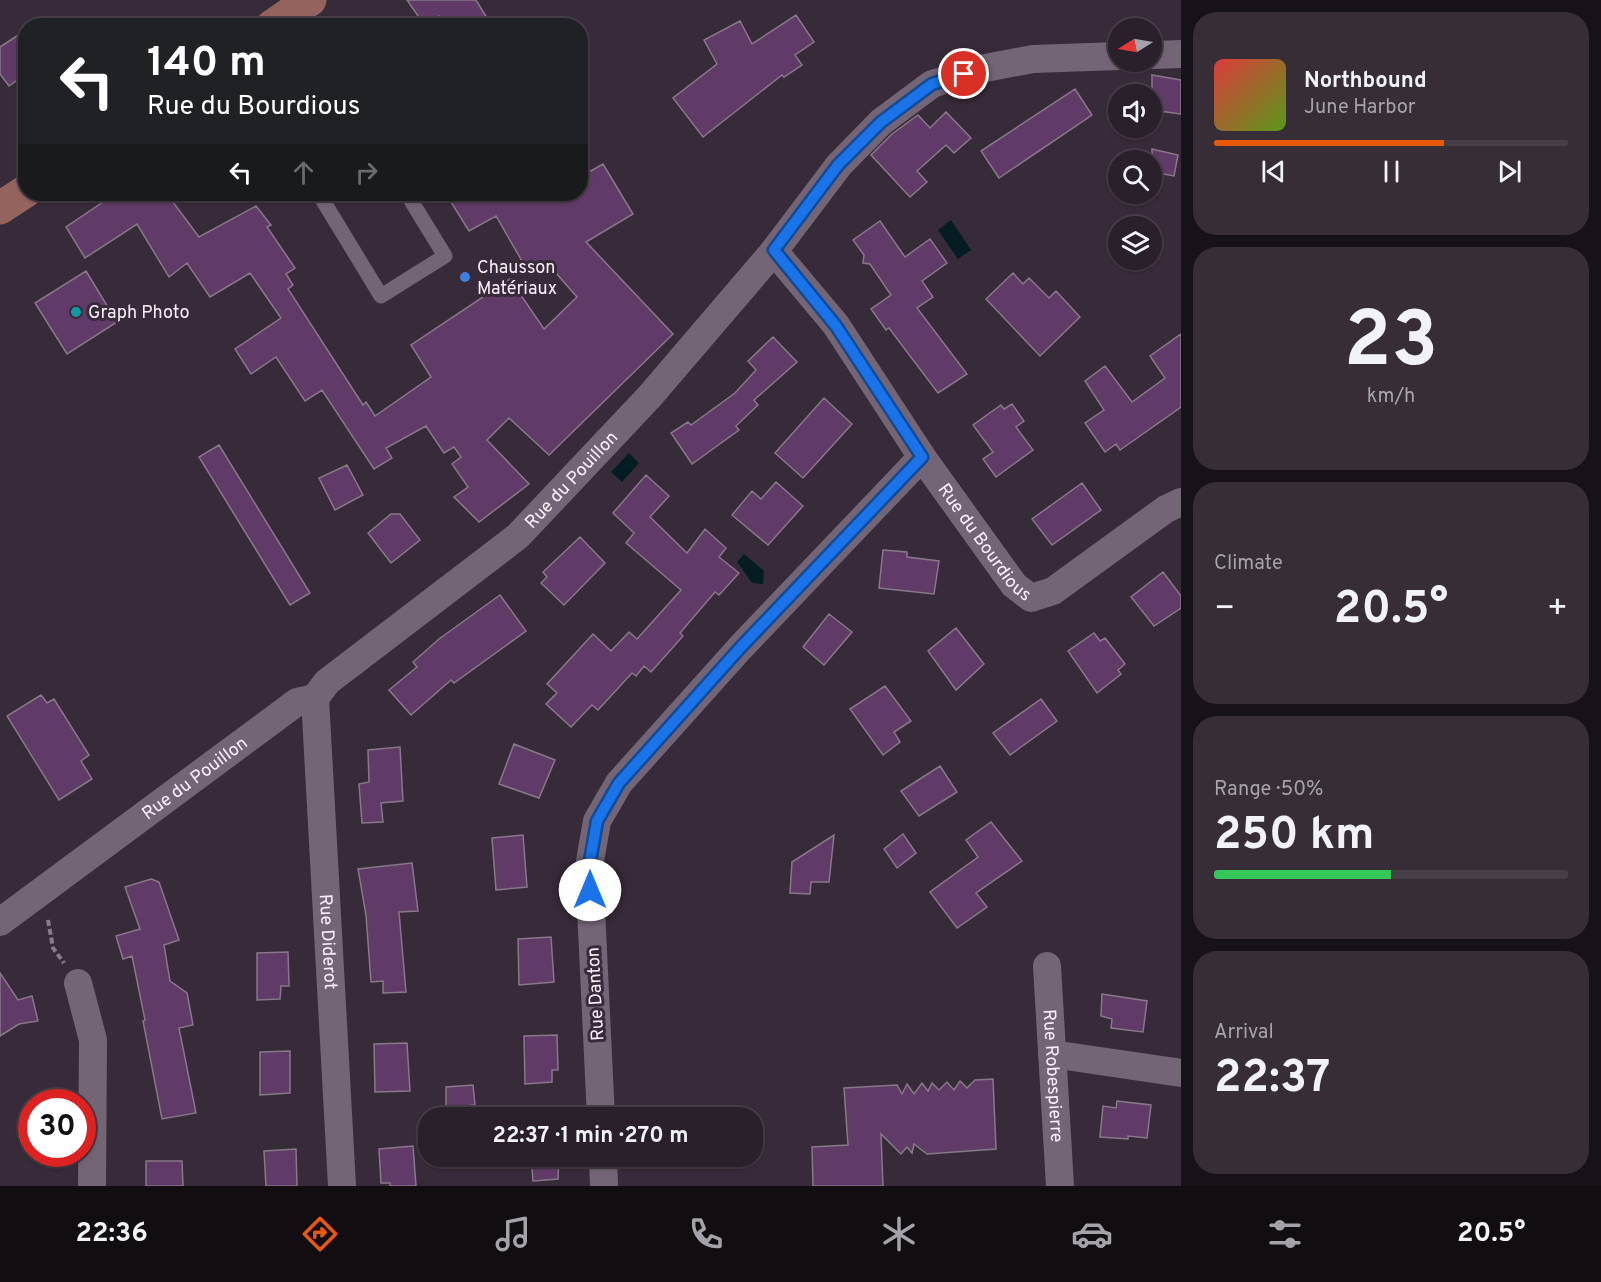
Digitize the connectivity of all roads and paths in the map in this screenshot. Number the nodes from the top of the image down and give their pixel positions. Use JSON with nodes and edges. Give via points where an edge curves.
{"nodes":[{"id":1,"x":310,"y":0,"type":"edge"},
{"id":2,"x":284,"y":18,"type":"edge"},
{"id":3,"x":1181,"y":54,"type":"edge"},
{"id":4,"x":1162,"y":55,"type":"edge"},
{"id":5,"x":1108,"y":56,"type":"edge"},
{"id":6,"x":18,"y":196,"type":"edge"},
{"id":7,"x":323,"y":201,"type":"edge"},
{"id":8,"x":411,"y":201,"type":"edge"},
{"id":9,"x":0,"y":208,"type":"edge"},
{"id":10,"x":774,"y":250,"type":"junction"},
{"id":11,"x":922,"y":457,"type":"junction"},
{"id":12,"x":1181,"y":502,"type":"edge"},
{"id":13,"x":315,"y":698,"type":"junction"},
{"id":14,"x":42,"y":892,"type":"junction"},
{"id":15,"x":0,"y":922,"type":"edge"},
{"id":16,"x":1047,"y":966,"type":"dead end"},
{"id":17,"x":78,"y":983,"type":"joint"},
{"id":18,"x":1052,"y":1054,"type":"junction"},
{"id":19,"x":1181,"y":1073,"type":"edge"},
{"id":20,"x":600,"y":1107,"type":"edge"},
{"id":21,"x":603,"y":1167,"type":"edge"},
{"id":22,"x":92,"y":1186,"type":"edge"},
{"id":23,"x":342,"y":1186,"type":"edge"},
{"id":24,"x":604,"y":1186,"type":"edge"},
{"id":25,"x":1060,"y":1186,"type":"edge"}],
"edges":[{"from":1,"to":2,"type":"main road"},
{"from":3,"to":4,"type":"street"},
{"from":5,"to":10,"type":"street","name":"Rue du Pouillon","via":[[1033,59],[980,69],[932,84],[881,122],[838,165]]},
{"from":6,"to":9,"type":"main road"},
{"from":7,"to":8,"type":"lane","via":[[381,296],[445,256]]},
{"from":10,"to":11,"type":"street","name":"Rue du Bourdious","via":[[836,326]]},
{"from":10,"to":13,"type":"street","name":"Rue du Pouillon","via":[[650,396],[518,536],[327,682]]},
{"from":11,"to":12,"type":"street","name":"Rue du Bourdious","via":[[1014,585],[1031,598],[1053,591]]},
{"from":11,"to":20,"type":"street","name":"Rue Danton","via":[[740,648],[619,783],[597,821],[589,867]]},
{"from":13,"to":14,"type":"street","name":"Rue du Pouillon","via":[[297,702]]},
{"from":13,"to":23,"type":"street","name":"Rue Diderot"},
{"from":14,"to":15,"type":"street","name":"Rue du Pouillon"},
{"from":14,"to":17,"type":"path","via":[[53,948]]},
{"from":16,"to":18,"type":"street","name":"Rue Robespierre"},
{"from":17,"to":22,"type":"street","via":[[93,1040]]},
{"from":18,"to":19,"type":"street"},
{"from":18,"to":25,"type":"street","name":"Rue Robespierre"},
{"from":21,"to":24,"type":"street"}]}
